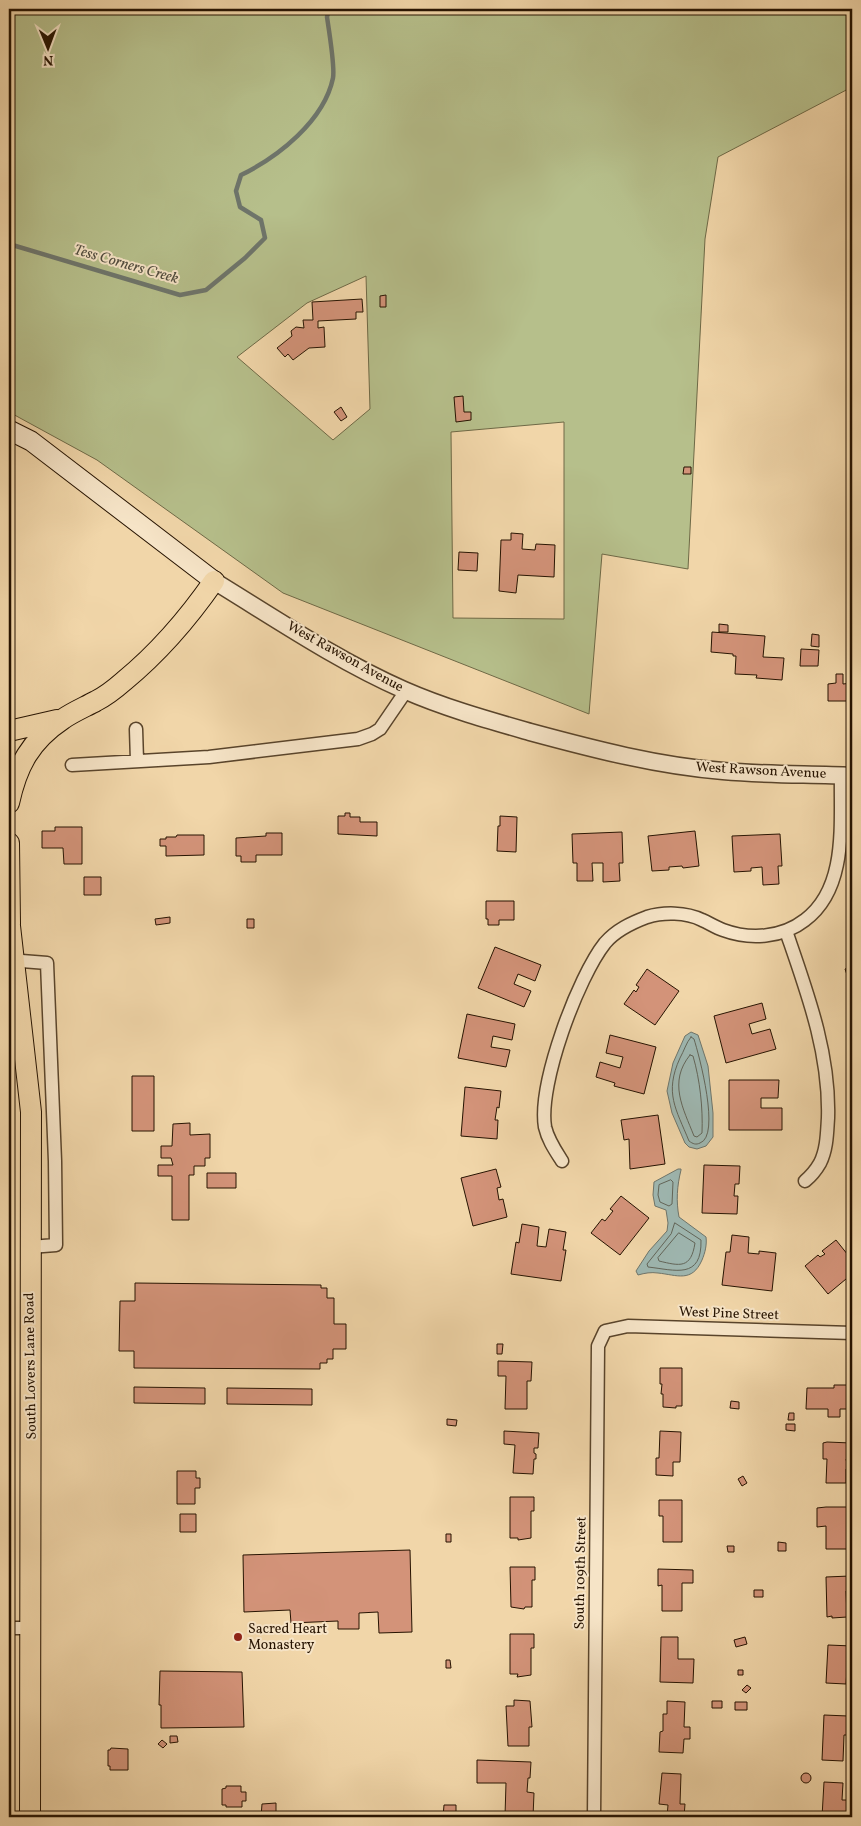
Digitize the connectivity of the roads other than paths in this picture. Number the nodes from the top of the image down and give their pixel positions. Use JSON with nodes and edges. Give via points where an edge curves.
{"nodes":[{"id":1,"x":9,"y":430,"type":"edge"},
{"id":2,"x":214,"y":581,"type":"junction"},
{"id":3,"x":406,"y":691,"type":"junction"},
{"id":4,"x":63,"y":718,"type":"junction"},
{"id":5,"x":136,"y":729,"type":"dead end"},
{"id":6,"x":9,"y":730,"type":"edge"},
{"id":7,"x":137,"y":761,"type":"junction"},
{"id":8,"x":72,"y":765,"type":"dead end"},
{"id":9,"x":847,"y":776,"type":"edge"},
{"id":10,"x":9,"y":804,"type":"edge"},
{"id":11,"x":9,"y":843,"type":"edge"},
{"id":12,"x":10,"y":920,"type":"edge"},
{"id":13,"x":786,"y":931,"type":"junction"},
{"id":14,"x":12,"y":960,"type":"edge"},
{"id":15,"x":562,"y":1161,"type":"dead end"},
{"id":16,"x":805,"y":1181,"type":"dead end"},
{"id":17,"x":30,"y":1247,"type":"junction"},
{"id":18,"x":605,"y":1331,"type":"joint"},
{"id":19,"x":852,"y":1333,"type":"edge"},
{"id":20,"x":9,"y":1628,"type":"edge"},
{"id":21,"x":30,"y":1628,"type":"junction"},
{"id":22,"x":30,"y":1817,"type":"edge"},
{"id":23,"x":594,"y":1817,"type":"edge"}],
"edges":[{"from":1,"to":2,"type":"main road","name":"West Rawson Avenue","via":[[31,441]]},
{"from":2,"to":3,"type":"street","name":"West Rawson Avenue","via":[[338,656]]},
{"from":2,"to":4,"type":"main road","via":[[197,606],[146,662],[99,700]]},
{"from":3,"to":7,"type":"street","via":[[380,729],[358,739],[210,757]]},
{"from":3,"to":9,"type":"street","name":"West Rawson Avenue","via":[[500,723],[636,758],[723,771]]},
{"from":4,"to":6,"type":"main road"},
{"from":4,"to":10,"type":"main road","via":[[40,737],[24,758]]},
{"from":5,"to":7,"type":"street"},
{"from":7,"to":8,"type":"street"},
{"from":9,"to":13,"type":"street","via":[[832,883],[815,912]]},
{"from":11,"to":12,"type":"main road","name":"South Lovers Lane Road"},
{"from":12,"to":14,"type":"main road","name":"South Lovers Lane Road"},
{"from":13,"to":15,"type":"street","via":[[765,936],[738,934],[694,917],[671,914],[649,916],[614,934],[577,994],[549,1082],[544,1116],[549,1141]]},
{"from":13,"to":16,"type":"street","via":[[811,1004],[827,1089],[825,1150],[816,1170]]},
{"from":14,"to":17,"type":"main road","name":"South Lovers Lane Road","via":[[30,1112]]},
{"from":14,"to":17,"type":"street","via":[[47,963],[56,1245]]},
{"from":17,"to":21,"type":"main road","name":"South Lovers Lane Road"},
{"from":18,"to":19,"type":"street","name":"West Pine Street","via":[[628,1326]]},
{"from":18,"to":23,"type":"street","name":"South 109th Street","via":[[598,1346]]},
{"from":20,"to":21,"type":"street"},
{"from":21,"to":22,"type":"main road","name":"South Lovers Lane Road"}]}
